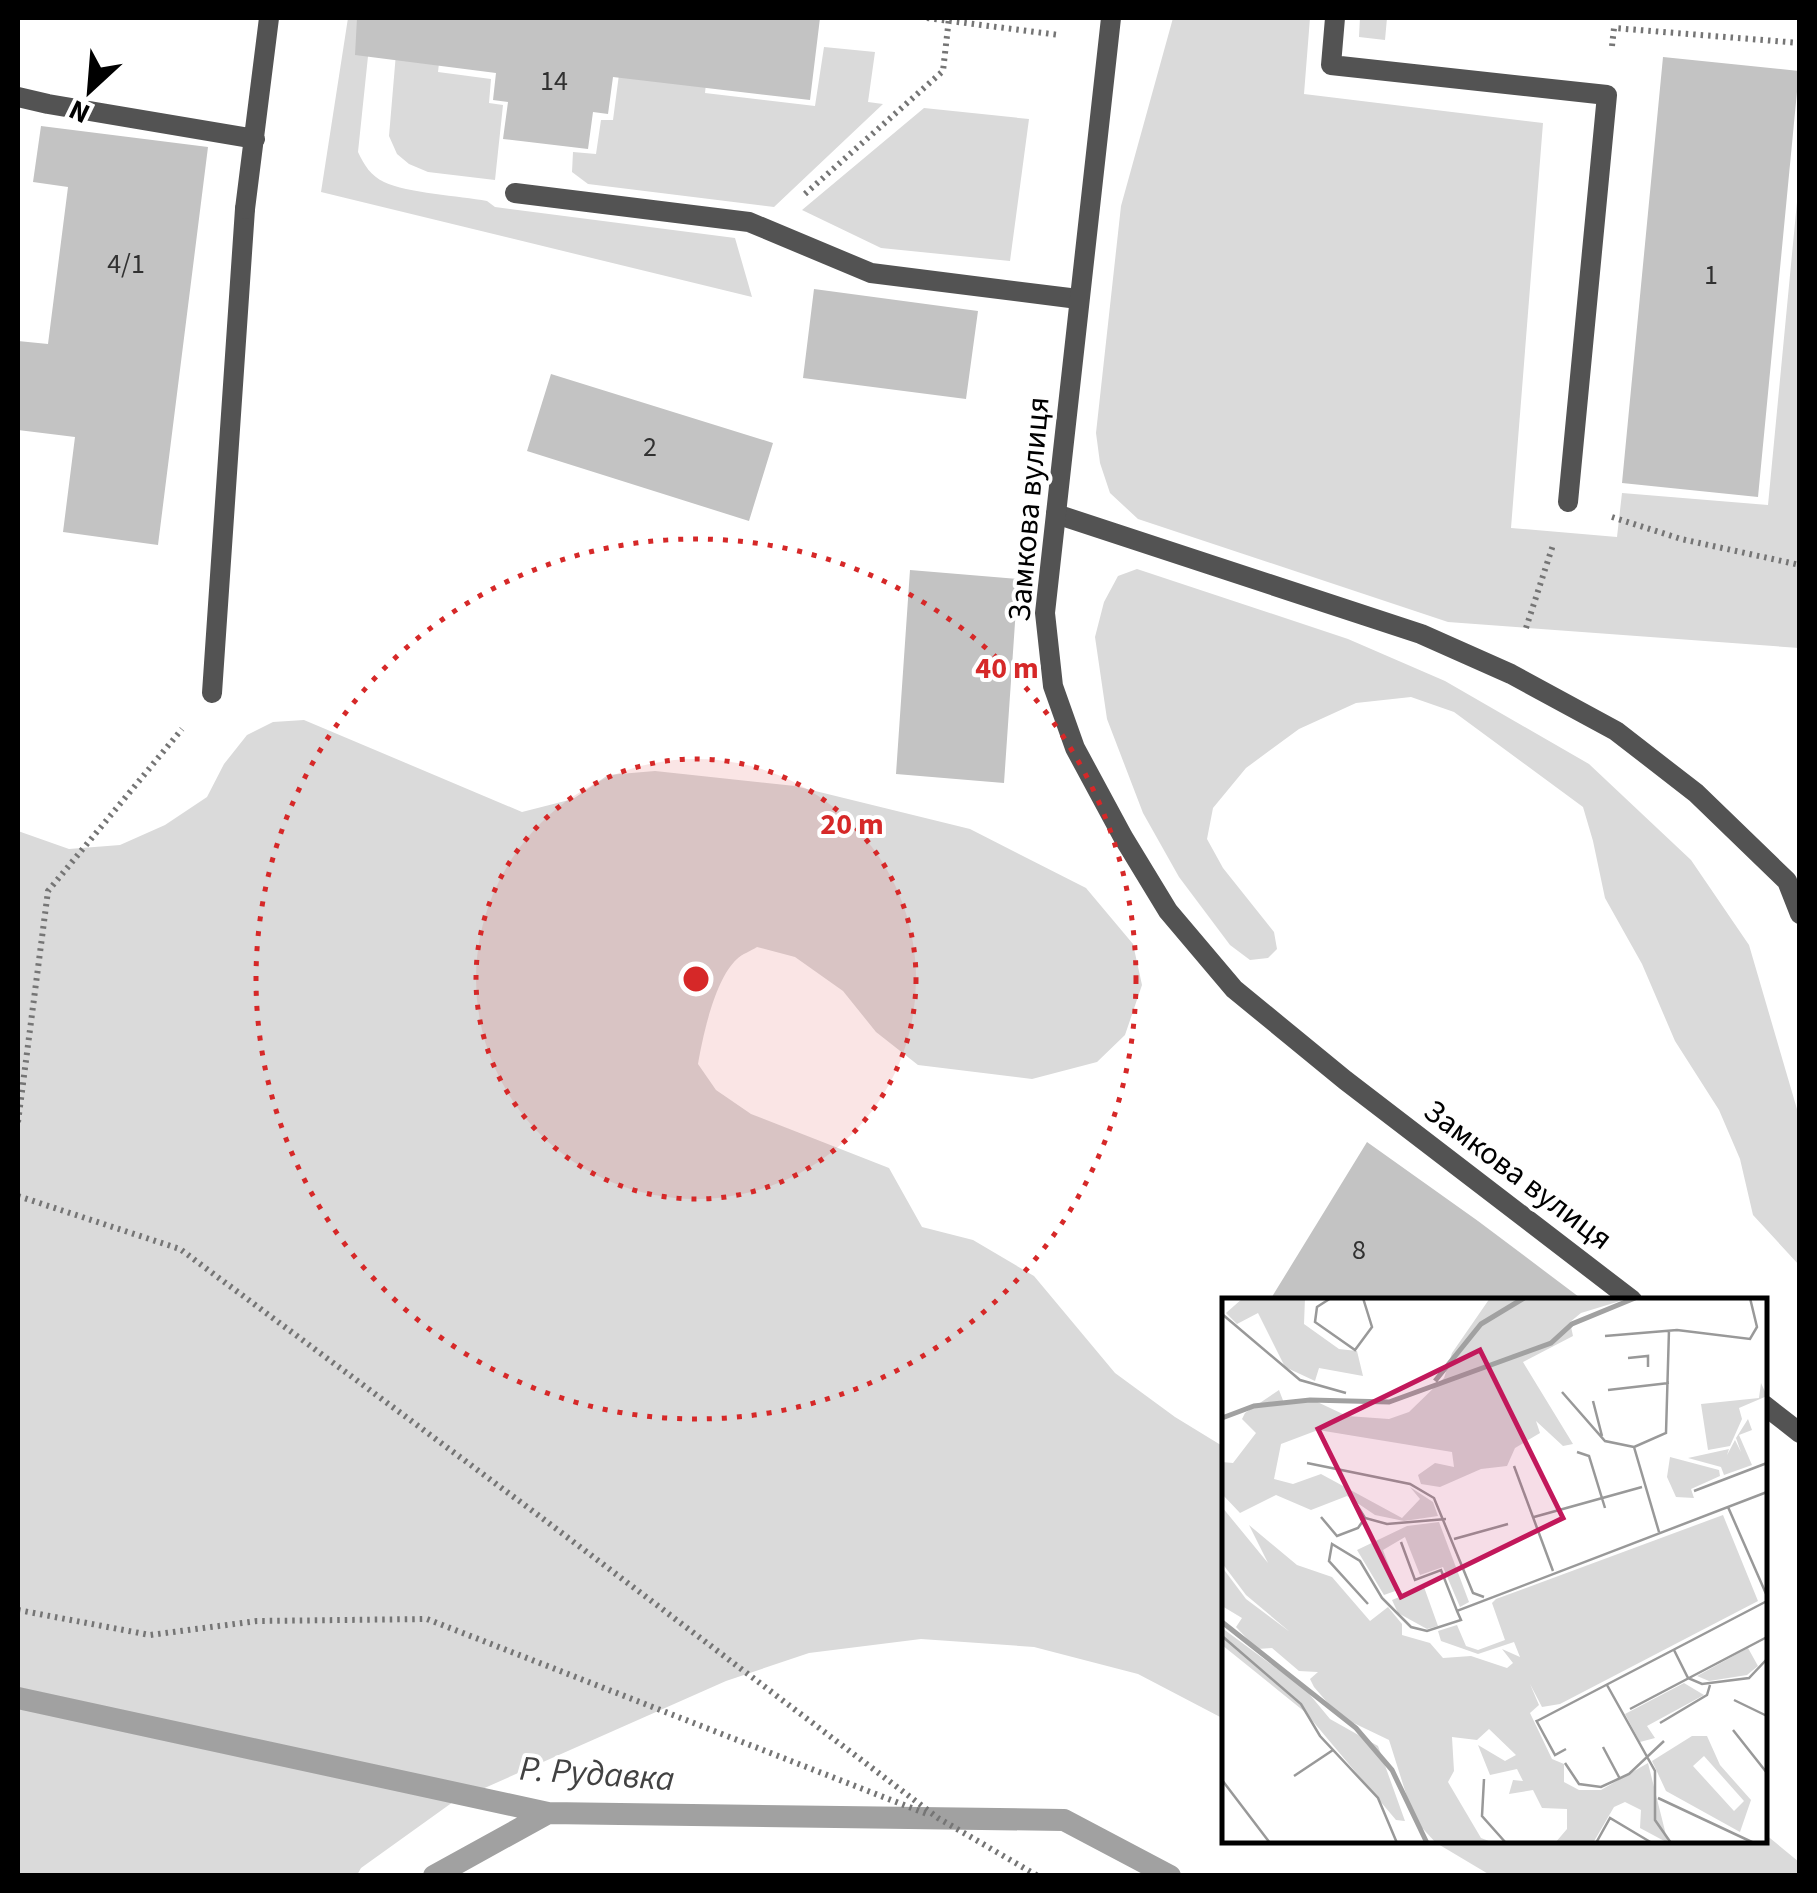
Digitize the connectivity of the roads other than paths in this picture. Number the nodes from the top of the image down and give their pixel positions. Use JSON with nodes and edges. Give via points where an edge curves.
{"nodes":[{"id":1,"x":270,"y":18,"type":"edge"},
{"id":2,"x":1111,"y":18,"type":"edge"},
{"id":3,"x":1335,"y":18,"type":"edge"},
{"id":4,"x":18,"y":97,"type":"edge"},
{"id":5,"x":255,"y":139,"type":"junction"},
{"id":6,"x":516,"y":192,"type":"dead end"},
{"id":7,"x":1078,"y":298,"type":"junction"},
{"id":8,"x":1568,"y":502,"type":"road end"},
{"id":9,"x":1056,"y":514,"type":"junction"},
{"id":10,"x":212,"y":693,"type":"road end"},
{"id":11,"x":1794,"y":877,"type":"edge"},
{"id":12,"x":1800,"y":914,"type":"edge"},
{"id":13,"x":1629,"y":1298,"type":"edge"},
{"id":14,"x":1767,"y":1408,"type":"edge"},
{"id":15,"x":1800,"y":1433,"type":"edge"}],
"edges":[{"from":1,"to":5,"type":"street"},
{"from":2,"to":7,"type":"street","name":"Замкова вулиця"},
{"from":3,"to":8,"type":"street","via":[[1331,65],[1606,95]]},
{"from":4,"to":5,"type":"street"},
{"from":5,"to":10,"type":"street"},
{"from":6,"to":7,"type":"street","via":[[749,222],[871,274]]},
{"from":7,"to":9,"type":"street","name":"Замкова вулиця"},
{"from":9,"to":11,"type":"street","via":[[1421,634],[1511,674],[1616,730]]},
{"from":9,"to":13,"type":"street","name":"Замкова вулиця","via":[[1046,613],[1053,686],[1075,748],[1168,910],[1234,989]]},
{"from":11,"to":12,"type":"street"},
{"from":14,"to":15,"type":"street"}]}
